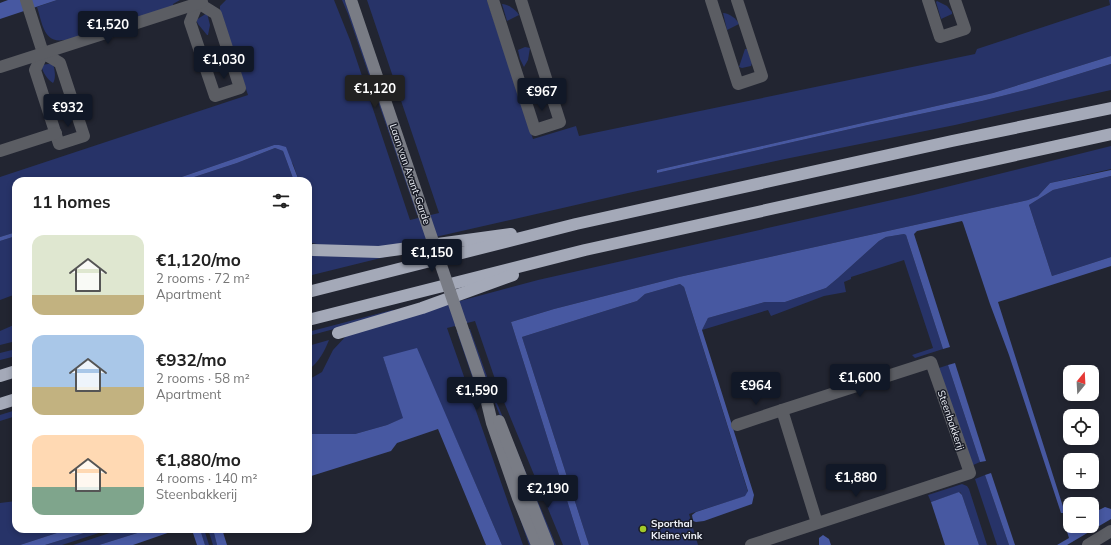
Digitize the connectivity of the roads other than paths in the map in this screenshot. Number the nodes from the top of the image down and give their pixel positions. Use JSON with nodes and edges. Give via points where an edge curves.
{"nodes":[{"id":1,"x":26,"y":0,"type":"edge"},
{"id":2,"x":351,"y":0,"type":"edge"},
{"id":3,"x":493,"y":0,"type":"edge"},
{"id":4,"x":521,"y":0,"type":"edge"},
{"id":5,"x":711,"y":0,"type":"edge"},
{"id":6,"x":737,"y":0,"type":"edge"},
{"id":7,"x":928,"y":0,"type":"edge"},
{"id":8,"x":955,"y":0,"type":"edge"},
{"id":9,"x":201,"y":1,"type":"edge"},
{"id":10,"x":43,"y":53,"type":"junction"},
{"id":11,"x":0,"y":67,"type":"edge"},
{"id":12,"x":1111,"y":108,"type":"edge"},
{"id":13,"x":56,"y":133,"type":"junction"},
{"id":14,"x":1111,"y":134,"type":"edge"},
{"id":15,"x":0,"y":151,"type":"edge"},
{"id":16,"x":576,"y":224,"type":"junction"},
{"id":17,"x":313,"y":250,"type":"dead end"},
{"id":18,"x":585,"y":250,"type":"junction"},
{"id":19,"x":312,"y":291,"type":"edge"},
{"id":20,"x":312,"y":319,"type":"edge"},
{"id":21,"x":338,"y":333,"type":"dead end"},
{"id":22,"x":12,"y":372,"type":"edge"},
{"id":23,"x":0,"y":376,"type":"edge"},
{"id":24,"x":485,"y":394,"type":"junction"},
{"id":25,"x":12,"y":400,"type":"edge"},
{"id":26,"x":0,"y":404,"type":"edge"},
{"id":27,"x":782,"y":410,"type":"junction"},
{"id":28,"x":737,"y":425,"type":"dead end"},
{"id":29,"x":818,"y":523,"type":"junction"},
{"id":30,"x":1111,"y":531,"type":"edge"},
{"id":31,"x":536,"y":545,"type":"edge"},
{"id":32,"x":548,"y":545,"type":"edge"},
{"id":33,"x":751,"y":545,"type":"edge"},
{"id":34,"x":1088,"y":545,"type":"edge"}],
"edges":[{"from":1,"to":10,"type":"street"},
{"from":2,"to":24,"type":"main road","name":"Laan van Avant-Garde","bridge":true},
{"from":3,"to":4,"type":"street","via":[[535,130],[560,122]]},
{"from":5,"to":6,"type":"street","via":[[738,84],[762,76]]},
{"from":7,"to":8,"type":"street","via":[[940,37],[965,29]]},
{"from":9,"to":9,"type":"street","via":[[216,14],[240,88],[215,96],[190,22]]},
{"from":9,"to":10,"type":"street"},
{"from":10,"to":11,"type":"street"},
{"from":10,"to":13,"type":"street","via":[[35,70]]},
{"from":10,"to":13,"type":"street","via":[[60,63],[84,136],[60,144]]},
{"from":12,"to":16,"type":"highway"},
{"from":13,"to":15,"type":"street"},
{"from":14,"to":18,"type":"highway"},
{"from":16,"to":17,"type":"highway","via":[[379,252]]},
{"from":16,"to":19,"type":"highway"},
{"from":18,"to":20,"type":"highway"},
{"from":18,"to":21,"type":"highway","via":[[422,308]]},
{"from":22,"to":23,"type":"highway"},
{"from":24,"to":31,"type":"main road","name":"Laan van Avant-Garde","via":[[497,438]]},
{"from":24,"to":32,"type":"main road","name":"Laan van Avant-Garde","via":[[499,421]]},
{"from":25,"to":26,"type":"highway"},
{"from":27,"to":28,"type":"street","name":"Steenbakkerij"},
{"from":27,"to":29,"type":"street"},
{"from":27,"to":29,"type":"street","name":"Steenbakkerij","via":[[931,362],[970,473]]},
{"from":29,"to":33,"type":"street","name":"Steenbakkerij"},
{"from":30,"to":34,"type":"street"}]}
